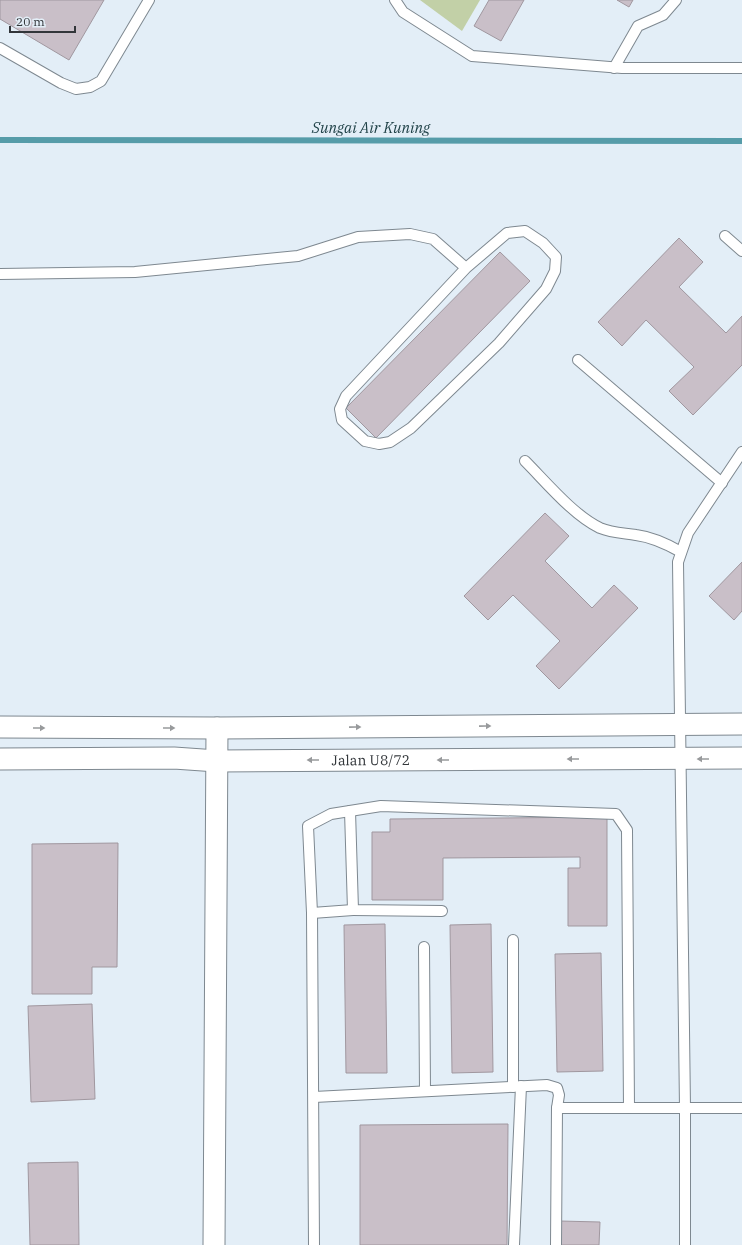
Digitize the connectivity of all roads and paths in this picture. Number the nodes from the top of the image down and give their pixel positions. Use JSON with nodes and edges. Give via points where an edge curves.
{"nodes":[{"id":1,"x":148,"y":0,"type":"edge"},
{"id":2,"x":395,"y":0,"type":"edge"},
{"id":3,"x":676,"y":0,"type":"edge"},
{"id":4,"x":0,"y":48,"type":"edge"},
{"id":5,"x":614,"y":68,"type":"junction"},
{"id":6,"x":742,"y":68,"type":"edge"},
{"id":7,"x":725,"y":236,"type":"dead end"},
{"id":8,"x":742,"y":251,"type":"edge"},
{"id":9,"x":466,"y":268,"type":"junction"},
{"id":10,"x":0,"y":274,"type":"edge"},
{"id":11,"x":578,"y":360,"type":"dead end"},
{"id":12,"x":742,"y":452,"type":"edge"},
{"id":13,"x":525,"y":461,"type":"dead end"},
{"id":14,"x":722,"y":483,"type":"junction"},
{"id":15,"x":681,"y":552,"type":"junction"},
{"id":16,"x":679,"y":724,"type":"junction"},
{"id":17,"x":742,"y":724,"type":"edge"},
{"id":18,"x":0,"y":727,"type":"edge"},
{"id":19,"x":217,"y":728,"type":"junction"},
{"id":20,"x":680,"y":758,"type":"junction"},
{"id":21,"x":742,"y":758,"type":"edge"},
{"id":22,"x":0,"y":759,"type":"edge"},
{"id":23,"x":217,"y":761,"type":"junction"},
{"id":24,"x":350,"y":811,"type":"junction"},
{"id":25,"x":353,"y":910,"type":"junction"},
{"id":26,"x":442,"y":911,"type":"dead end"},
{"id":27,"x":312,"y":912,"type":"junction"},
{"id":28,"x":513,"y":940,"type":"dead end"},
{"id":29,"x":424,"y":946,"type":"dead end"},
{"id":30,"x":517,"y":1086,"type":"junction"},
{"id":31,"x":425,"y":1091,"type":"junction"},
{"id":32,"x":314,"y":1097,"type":"junction"},
{"id":33,"x":558,"y":1108,"type":"junction"},
{"id":34,"x":629,"y":1108,"type":"junction"},
{"id":35,"x":685,"y":1108,"type":"junction"},
{"id":36,"x":742,"y":1108,"type":"edge"},
{"id":37,"x":214,"y":1245,"type":"edge"},
{"id":38,"x":314,"y":1245,"type":"edge"},
{"id":39,"x":514,"y":1245,"type":"edge"},
{"id":40,"x":556,"y":1245,"type":"edge"},
{"id":41,"x":685,"y":1245,"type":"edge"}],
"edges":[{"from":1,"to":4,"type":"lane","via":[[101,81],[90,88],[76,89],[61,83]]},
{"from":2,"to":5,"type":"lane","via":[[403,12],[472,56]]},
{"from":3,"to":5,"type":"lane","via":[[662,16],[638,26]]},
{"from":5,"to":6,"type":"lane"},
{"from":7,"to":8,"type":"lane"},
{"from":9,"to":9,"type":"lane","via":[[346,396],[340,409],[342,420],[365,441],[379,444],[390,442],[411,428],[499,343],[546,289],[555,271],[556,257],[543,242],[525,230],[507,232]]},
{"from":9,"to":10,"type":"lane","via":[[433,239],[410,234],[358,237],[298,256],[135,272]]},
{"from":11,"to":14,"type":"lane"},
{"from":12,"to":14,"type":"lane"},
{"from":13,"to":15,"type":"lane","via":[[577,513],[600,528],[618,534],[636,534],[660,541]]},
{"from":14,"to":15,"type":"lane","via":[[688,533]]},
{"from":15,"to":16,"type":"lane","via":[[678,562]]},
{"from":16,"to":17,"type":"street"},
{"from":19,"to":16,"type":"street","one_way":true},
{"from":16,"to":20,"type":"lane"},
{"from":18,"to":19,"type":"street","one_way":true},
{"from":19,"to":23,"type":"street"},
{"from":21,"to":20,"type":"street","name":"Jalan U8/72","one_way":true},
{"from":20,"to":23,"type":"street","name":"Jalan U8/72","one_way":true},
{"from":20,"to":35,"type":"lane"},
{"from":22,"to":23,"type":"street","name":"Jalan U8/72","via":[[174,758]]},
{"from":23,"to":37,"type":"street"},
{"from":24,"to":25,"type":"lane"},
{"from":24,"to":27,"type":"lane","via":[[331,814],[308,826]]},
{"from":24,"to":34,"type":"lane","via":[[381,806],[616,814],[627,830]]},
{"from":25,"to":26,"type":"lane"},
{"from":25,"to":27,"type":"lane"},
{"from":27,"to":32,"type":"lane"},
{"from":28,"to":30,"type":"lane"},
{"from":29,"to":31,"type":"lane"},
{"from":30,"to":31,"type":"lane"},
{"from":30,"to":33,"type":"lane","via":[[547,1085],[557,1088]]},
{"from":30,"to":39,"type":"lane"},
{"from":31,"to":32,"type":"lane"},
{"from":32,"to":38,"type":"lane"},
{"from":33,"to":34,"type":"lane"},
{"from":33,"to":40,"type":"lane"},
{"from":34,"to":35,"type":"lane"},
{"from":35,"to":36,"type":"lane"},
{"from":35,"to":41,"type":"lane"}]}
